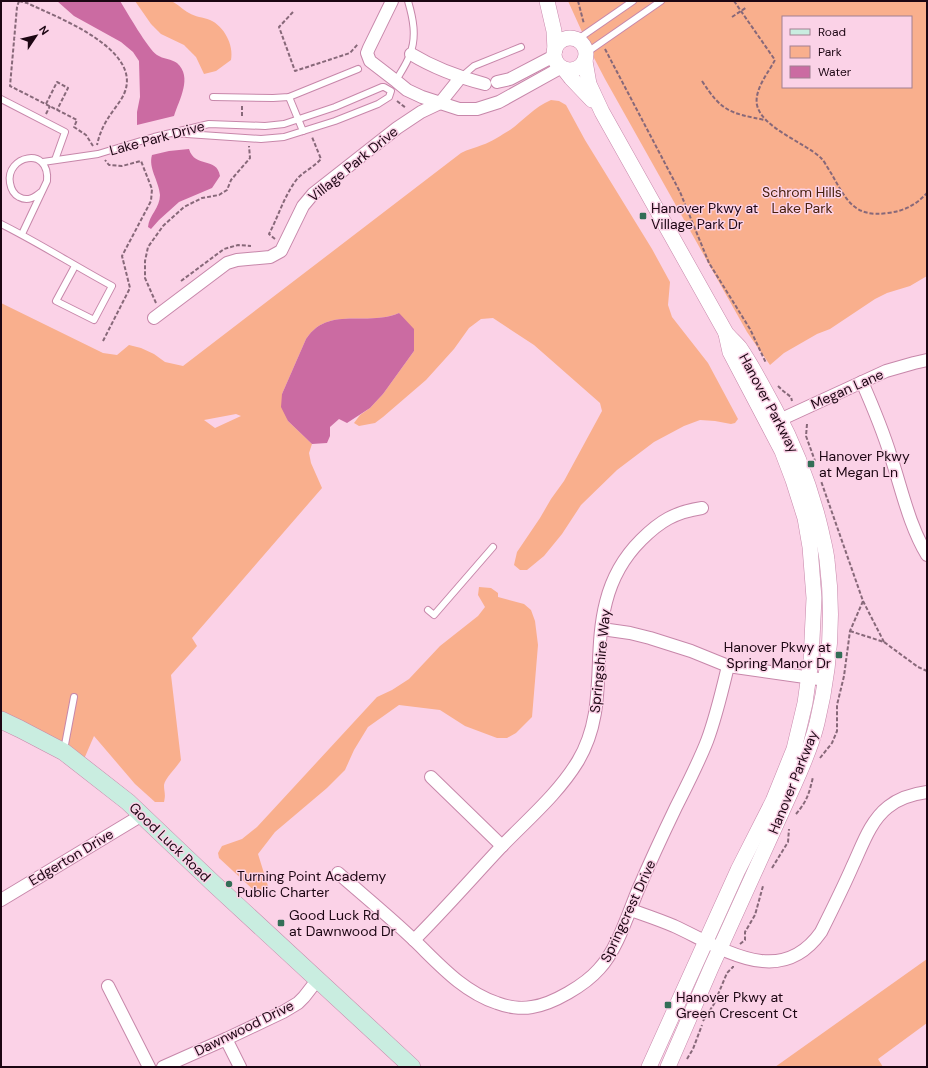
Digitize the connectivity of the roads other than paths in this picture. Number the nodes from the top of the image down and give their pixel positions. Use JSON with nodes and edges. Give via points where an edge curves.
{"nodes":[{"id":1,"x":392,"y":1,"type":"edge"},
{"id":2,"x":408,"y":1,"type":"edge"},
{"id":3,"x":548,"y":1,"type":"edge"},
{"id":4,"x":633,"y":1,"type":"edge"},
{"id":5,"x":661,"y":1,"type":"edge"},
{"id":6,"x":576,"y":39,"type":"junction"},
{"id":7,"x":521,"y":47,"type":"dead end"},
{"id":8,"x":410,"y":54,"type":"junction"},
{"id":9,"x":586,"y":57,"type":"junction"},
{"id":10,"x":559,"y":60,"type":"junction"},
{"id":11,"x":358,"y":69,"type":"dead end"},
{"id":12,"x":460,"y":78,"type":"junction"},
{"id":13,"x":394,"y":86,"type":"junction"},
{"id":14,"x":214,"y":97,"type":"dead end"},
{"id":15,"x":289,"y":97,"type":"junction"},
{"id":16,"x":1,"y":99,"type":"edge"},
{"id":17,"x":440,"y":102,"type":"junction"},
{"id":18,"x":602,"y":112,"type":"junction"},
{"id":19,"x":299,"y":119,"type":"junction"},
{"id":20,"x":303,"y":132,"type":"junction"},
{"id":21,"x":172,"y":133,"type":"junction"},
{"id":22,"x":55,"y":160,"type":"junction"},
{"id":23,"x":43,"y":162,"type":"junction"},
{"id":24,"x":42,"y":192,"type":"junction"},
{"id":25,"x":1,"y":224,"type":"edge"},
{"id":26,"x":22,"y":234,"type":"junction"},
{"id":27,"x":75,"y":266,"type":"junction"},
{"id":28,"x":158,"y":314,"type":"road end"},
{"id":29,"x":927,"y":360,"type":"edge"},
{"id":30,"x":862,"y":382,"type":"junction"},
{"id":31,"x":775,"y":422,"type":"junction"},
{"id":32,"x":702,"y":508,"type":"dead end"},
{"id":33,"x":493,"y":547,"type":"dead end"},
{"id":34,"x":927,"y":555,"type":"edge"},
{"id":35,"x":428,"y":610,"type":"dead end"},
{"id":36,"x":602,"y":629,"type":"junction"},
{"id":37,"x":728,"y":666,"type":"junction"},
{"id":38,"x":809,"y":677,"type":"junction"},
{"id":39,"x":826,"y":680,"type":"junction"},
{"id":40,"x":74,"y":698,"type":"dead end"},
{"id":41,"x":1,"y":720,"type":"edge"},
{"id":42,"x":64,"y":752,"type":"junction"},
{"id":43,"x":431,"y":777,"type":"dead end"},
{"id":44,"x":927,"y":792,"type":"edge"},
{"id":45,"x":142,"y":815,"type":"junction"},
{"id":46,"x":502,"y":846,"type":"junction"},
{"id":47,"x":338,"y":872,"type":"dead end"},
{"id":48,"x":1,"y":900,"type":"edge"},
{"id":49,"x":631,"y":910,"type":"junction"},
{"id":50,"x":414,"y":940,"type":"junction"},
{"id":51,"x":706,"y":942,"type":"junction"},
{"id":52,"x":720,"y":949,"type":"junction"},
{"id":53,"x":318,"y":979,"type":"junction"},
{"id":54,"x":108,"y":986,"type":"dead end"},
{"id":55,"x":226,"y":1039,"type":"junction"},
{"id":56,"x":149,"y":1067,"type":"edge"},
{"id":57,"x":163,"y":1067,"type":"edge"},
{"id":58,"x":240,"y":1067,"type":"edge"},
{"id":59,"x":412,"y":1067,"type":"edge"},
{"id":60,"x":649,"y":1067,"type":"edge"},
{"id":61,"x":668,"y":1067,"type":"edge"}],
"edges":[{"from":1,"to":13,"type":"street","via":[[367,53],[370,61]]},
{"from":2,"to":8,"type":"lane","via":[[414,27]]},
{"from":3,"to":6,"type":"street"},
{"from":3,"to":10,"type":"street"},
{"from":4,"to":6,"type":"lane"},
{"from":5,"to":9,"type":"lane"},
{"from":6,"to":9,"type":"street","via":[[584,45]]},
{"from":6,"to":10,"type":"street","via":[[568,38],[557,44]]},
{"from":7,"to":12,"type":"lane","via":[[474,66]]},
{"from":8,"to":12,"type":"street"},
{"from":8,"to":13,"type":"lane"},
{"from":9,"to":10,"type":"street","via":[[581,66],[570,70]]},
{"from":9,"to":18,"type":"street","name":"Hanover Parkway","via":[[589,84]]},
{"from":10,"to":12,"type":"street","via":[[510,80],[491,83]]},
{"from":10,"to":17,"type":"street","via":[[499,102],[476,109],[459,110]]},
{"from":10,"to":18,"type":"street","name":"Hanover Parkway","via":[[571,78]]},
{"from":11,"to":15,"type":"lane"},
{"from":12,"to":17,"type":"street"},
{"from":13,"to":17,"type":"street"},
{"from":13,"to":19,"type":"lane","name":"Lake Park Drive","via":[[384,87]]},
{"from":13,"to":20,"type":"lane","via":[[389,97],[378,104]]},
{"from":14,"to":15,"type":"lane"},
{"from":15,"to":19,"type":"lane"},
{"from":16,"to":22,"type":"lane","via":[[65,132]]},
{"from":17,"to":28,"type":"street","name":"Village Park Drive","via":[[397,128],[313,194],[303,206],[281,251],[270,258],[226,263]]},
{"from":18,"to":31,"type":"street","name":"Hanover Parkway","via":[[726,333],[740,348]]},
{"from":19,"to":20,"type":"lane"},
{"from":19,"to":21,"type":"lane","name":"Lake Park Drive","via":[[277,126],[209,124]]},
{"from":20,"to":21,"type":"lane","via":[[272,139]]},
{"from":21,"to":22,"type":"lane","name":"Lake Park Drive","via":[[98,154]]},
{"from":22,"to":23,"type":"lane","name":"Lake Park Drive"},
{"from":23,"to":24,"type":"lane","via":[[48,175]]},
{"from":23,"to":24,"type":"lane","via":[[30,157],[23,159],[10,171],[9,178],[15,195],[23,200],[32,199]]},
{"from":24,"to":26,"type":"lane"},
{"from":25,"to":26,"type":"lane"},
{"from":26,"to":27,"type":"lane"},
{"from":27,"to":27,"type":"lane","via":[[112,286],[94,320],[56,300]]},
{"from":29,"to":30,"type":"street","name":"Megan Lane","via":[[886,371]]},
{"from":30,"to":31,"type":"street","name":"Megan Lane"},
{"from":30,"to":34,"type":"street","via":[[891,456],[910,518]]},
{"from":31,"to":38,"type":"street","name":"Hanover Parkway","via":[[805,518],[810,547],[814,616]]},
{"from":31,"to":39,"type":"street","name":"Hanover Parkway","via":[[793,445],[807,480],[827,559],[830,606]]},
{"from":32,"to":36,"type":"street","name":"Springshire Way","via":[[672,515],[651,530],[631,550],[612,583],[606,601]]},
{"from":33,"to":35,"type":"lane","via":[[434,615]]},
{"from":36,"to":37,"type":"street","via":[[650,638]]},
{"from":36,"to":46,"type":"street","name":"Springshire Way","via":[[596,705],[585,747],[558,788]]},
{"from":37,"to":38,"type":"street"},
{"from":37,"to":49,"type":"street","name":"Springcrest Drive","via":[[707,741]]},
{"from":38,"to":39,"type":"street"},
{"from":38,"to":51,"type":"street","name":"Hanover Parkway","via":[[794,749],[773,801]]},
{"from":39,"to":52,"type":"street","name":"Hanover Parkway","via":[[817,723],[806,757]]},
{"from":40,"to":42,"type":"lane"},
{"from":41,"to":42,"type":"main road","name":"Good Luck Road"},
{"from":42,"to":45,"type":"main road","name":"Good Luck Road"},
{"from":43,"to":46,"type":"street"},
{"from":44,"to":52,"type":"street","via":[[903,798],[888,807],[876,820],[821,932],[810,945],[791,957],[773,962],[751,960]]},
{"from":45,"to":48,"type":"street","name":"Edgerton Drive"},
{"from":45,"to":53,"type":"main road","name":"Good Luck Road"},
{"from":46,"to":50,"type":"street","name":"Springshire Way"},
{"from":47,"to":50,"type":"street","name":"Springcrest Drive"},
{"from":49,"to":50,"type":"street","name":"Springcrest Drive","via":[[609,955],[593,976],[576,989],[527,1008],[497,1003],[471,992]]},
{"from":49,"to":51,"type":"street"},
{"from":51,"to":52,"type":"street"},
{"from":51,"to":60,"type":"street","name":"Hanover Parkway"},
{"from":52,"to":61,"type":"street","name":"Hanover Parkway"},
{"from":53,"to":55,"type":"street","name":"Dawnwood Drive","via":[[304,997],[291,1007]]},
{"from":53,"to":59,"type":"main road","name":"Good Luck Road"},
{"from":54,"to":56,"type":"street"},
{"from":55,"to":57,"type":"street","name":"Dawnwood Drive"},
{"from":55,"to":58,"type":"street"}]}
